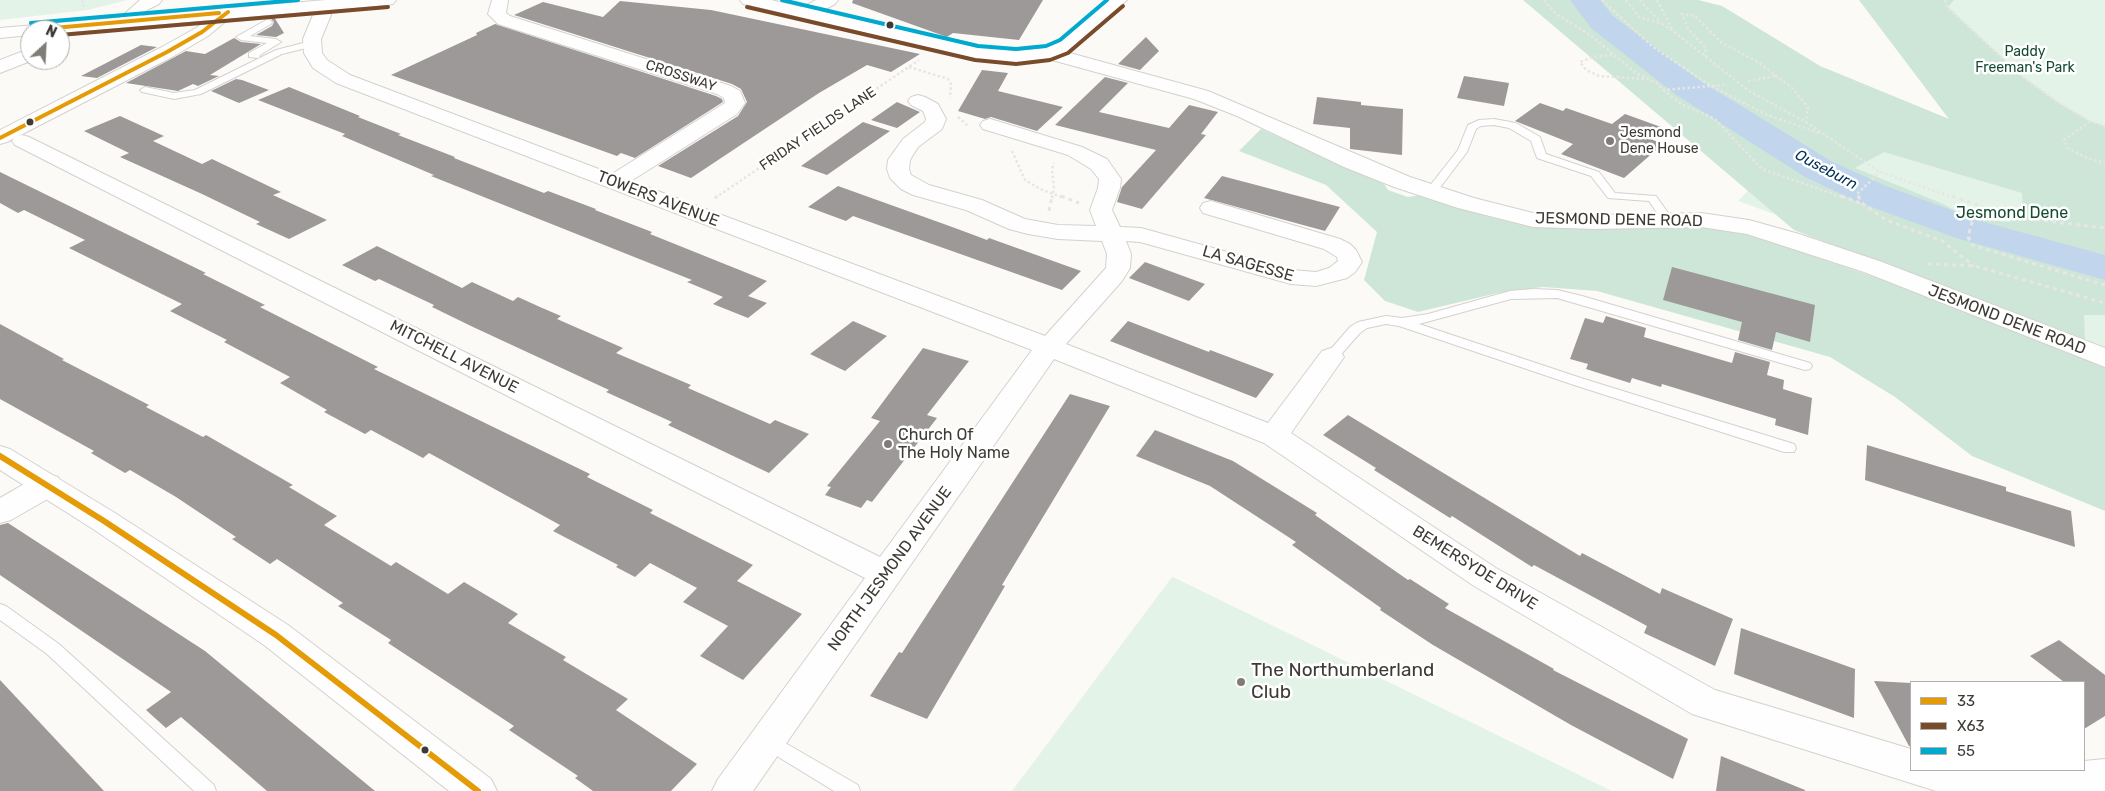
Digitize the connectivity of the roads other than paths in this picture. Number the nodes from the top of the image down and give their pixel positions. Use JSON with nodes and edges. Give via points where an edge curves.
{"nodes":[{"id":1,"x":153,"y":0,"type":"edge"},
{"id":2,"x":387,"y":0,"type":"edge"},
{"id":3,"x":500,"y":0,"type":"edge"},
{"id":4,"x":749,"y":0,"type":"edge"},
{"id":5,"x":829,"y":0,"type":"edge"},
{"id":6,"x":1118,"y":0,"type":"edge"},
{"id":7,"x":228,"y":12,"type":"junction"},
{"id":8,"x":807,"y":12,"type":"junction"},
{"id":9,"x":322,"y":15,"type":"dead end"},
{"id":10,"x":127,"y":21,"type":"junction"},
{"id":11,"x":268,"y":22,"type":"dead end"},
{"id":12,"x":70,"y":26,"type":"edge"},
{"id":13,"x":20,"y":31,"type":"edge"},
{"id":14,"x":0,"y":33,"type":"edge"},
{"id":15,"x":311,"y":44,"type":"junction"},
{"id":16,"x":1048,"y":53,"type":"junction"},
{"id":17,"x":20,"y":58,"type":"edge"},
{"id":18,"x":267,"y":58,"type":"junction"},
{"id":19,"x":0,"y":67,"type":"edge"},
{"id":20,"x":145,"y":90,"type":"dead end"},
{"id":21,"x":918,"y":101,"type":"dead end"},
{"id":22,"x":990,"y":126,"type":"dead end"},
{"id":23,"x":11,"y":140,"type":"edge"},
{"id":24,"x":614,"y":182,"type":"junction"},
{"id":25,"x":1431,"y":192,"type":"junction"},
{"id":26,"x":1211,"y":208,"type":"dead end"},
{"id":27,"x":1667,"y":220,"type":"junction"},
{"id":28,"x":1110,"y":233,"type":"junction"},
{"id":29,"x":1401,"y":322,"type":"junction"},
{"id":30,"x":1049,"y":347,"type":"junction"},
{"id":31,"x":1331,"y":357,"type":"joint"},
{"id":32,"x":2105,"y":358,"type":"edge"},
{"id":33,"x":1805,"y":366,"type":"dead end"},
{"id":34,"x":1274,"y":436,"type":"junction"},
{"id":35,"x":1789,"y":448,"type":"dead end"},
{"id":36,"x":0,"y":456,"type":"edge"},
{"id":37,"x":47,"y":486,"type":"junction"},
{"id":38,"x":0,"y":512,"type":"edge"},
{"id":39,"x":886,"y":574,"type":"junction"},
{"id":40,"x":0,"y":611,"type":"edge"},
{"id":41,"x":767,"y":740,"type":"junction"},
{"id":42,"x":1910,"y":766,"type":"edge"},
{"id":43,"x":1926,"y":771,"type":"edge"},
{"id":44,"x":2105,"y":776,"type":"edge"},
{"id":45,"x":207,"y":791,"type":"edge"},
{"id":46,"x":478,"y":791,"type":"edge"},
{"id":47,"x":731,"y":791,"type":"edge"},
{"id":48,"x":851,"y":791,"type":"edge"}],
"edges":[{"from":1,"to":10,"type":"street","via":[[141,6]]},
{"from":2,"to":7,"type":"street"},
{"from":3,"to":24,"type":"street","name":"CROSSWAY","via":[[497,14],[504,20],[733,95],[735,103],[730,110]]},
{"from":4,"to":8,"type":"street"},
{"from":5,"to":8,"type":"street"},
{"from":6,"to":16,"type":"street","via":[[1069,43]]},
{"from":7,"to":10,"type":"street"},
{"from":7,"to":23,"type":"street","via":[[202,32]]},
{"from":8,"to":16,"type":"street","via":[[987,55],[1016,57]]},
{"from":9,"to":15,"type":"street"},
{"from":10,"to":12,"type":"street"},
{"from":11,"to":18,"type":"lane","via":[[241,37],[276,42],[252,55]]},
{"from":13,"to":14,"type":"street"},
{"from":15,"to":18,"type":"lane"},
{"from":15,"to":24,"type":"street","name":"TOWERS AVENUE","via":[[320,64],[343,79]]},
{"from":16,"to":25,"type":"street","name":"JESMOND DENE ROAD","via":[[1201,95],[1352,162]]},
{"from":17,"to":19,"type":"street"},
{"from":18,"to":20,"type":"lane","via":[[198,92],[174,96]]},
{"from":21,"to":28,"type":"street","name":"LA SAGESSE","via":[[931,108],[936,119],[935,125],[910,143],[899,160],[901,178],[909,184],[1036,229]]},
{"from":22,"to":28,"type":"street","via":[[1075,151],[1099,164],[1110,179],[1101,210]]},
{"from":23,"to":39,"type":"street","name":"MITCHELL AVENUE"},
{"from":24,"to":30,"type":"street","name":"TOWERS AVENUE"},
{"from":25,"to":27,"type":"street","name":"JESMOND DENE ROAD","via":[[1533,220]]},
{"from":25,"to":27,"type":"lane","via":[[1463,150],[1472,127],[1494,122],[1512,125],[1536,140],[1541,156],[1595,174],[1612,196],[1652,198]]},
{"from":26,"to":28,"type":"street","name":"LA SAGESSE","via":[[1332,244],[1348,255],[1350,262],[1338,273],[1305,280],[1156,238]]},
{"from":27,"to":32,"type":"street","name":"JESMOND DENE ROAD","via":[[1724,223],[1791,239],[1872,267]]},
{"from":28,"to":30,"type":"street","via":[[1119,254],[1118,268]]},
{"from":29,"to":31,"type":"lane","via":[[1386,320],[1363,325]]},
{"from":29,"to":33,"type":"lane","via":[[1429,318],[1510,295],[1557,294]]},
{"from":29,"to":35,"type":"lane"},
{"from":30,"to":34,"type":"street","name":"BEMERSYDE DRIVE"},
{"from":30,"to":39,"type":"street","name":"NORTH JESMOND AVENUE"},
{"from":31,"to":34,"type":"street"},
{"from":34,"to":42,"type":"street","name":"BEMERSYDE DRIVE","via":[[1485,577],[1705,703]]},
{"from":36,"to":37,"type":"street"},
{"from":37,"to":38,"type":"street"},
{"from":37,"to":46,"type":"street","via":[[276,635]]},
{"from":39,"to":41,"type":"street","name":"NORTH JESMOND AVENUE"},
{"from":40,"to":45,"type":"lane","via":[[54,649]]},
{"from":41,"to":47,"type":"street","name":"NORTH JESMOND AVENUE"},
{"from":41,"to":48,"type":"lane"},
{"from":43,"to":44,"type":"street","via":[[1981,787]]}]}
